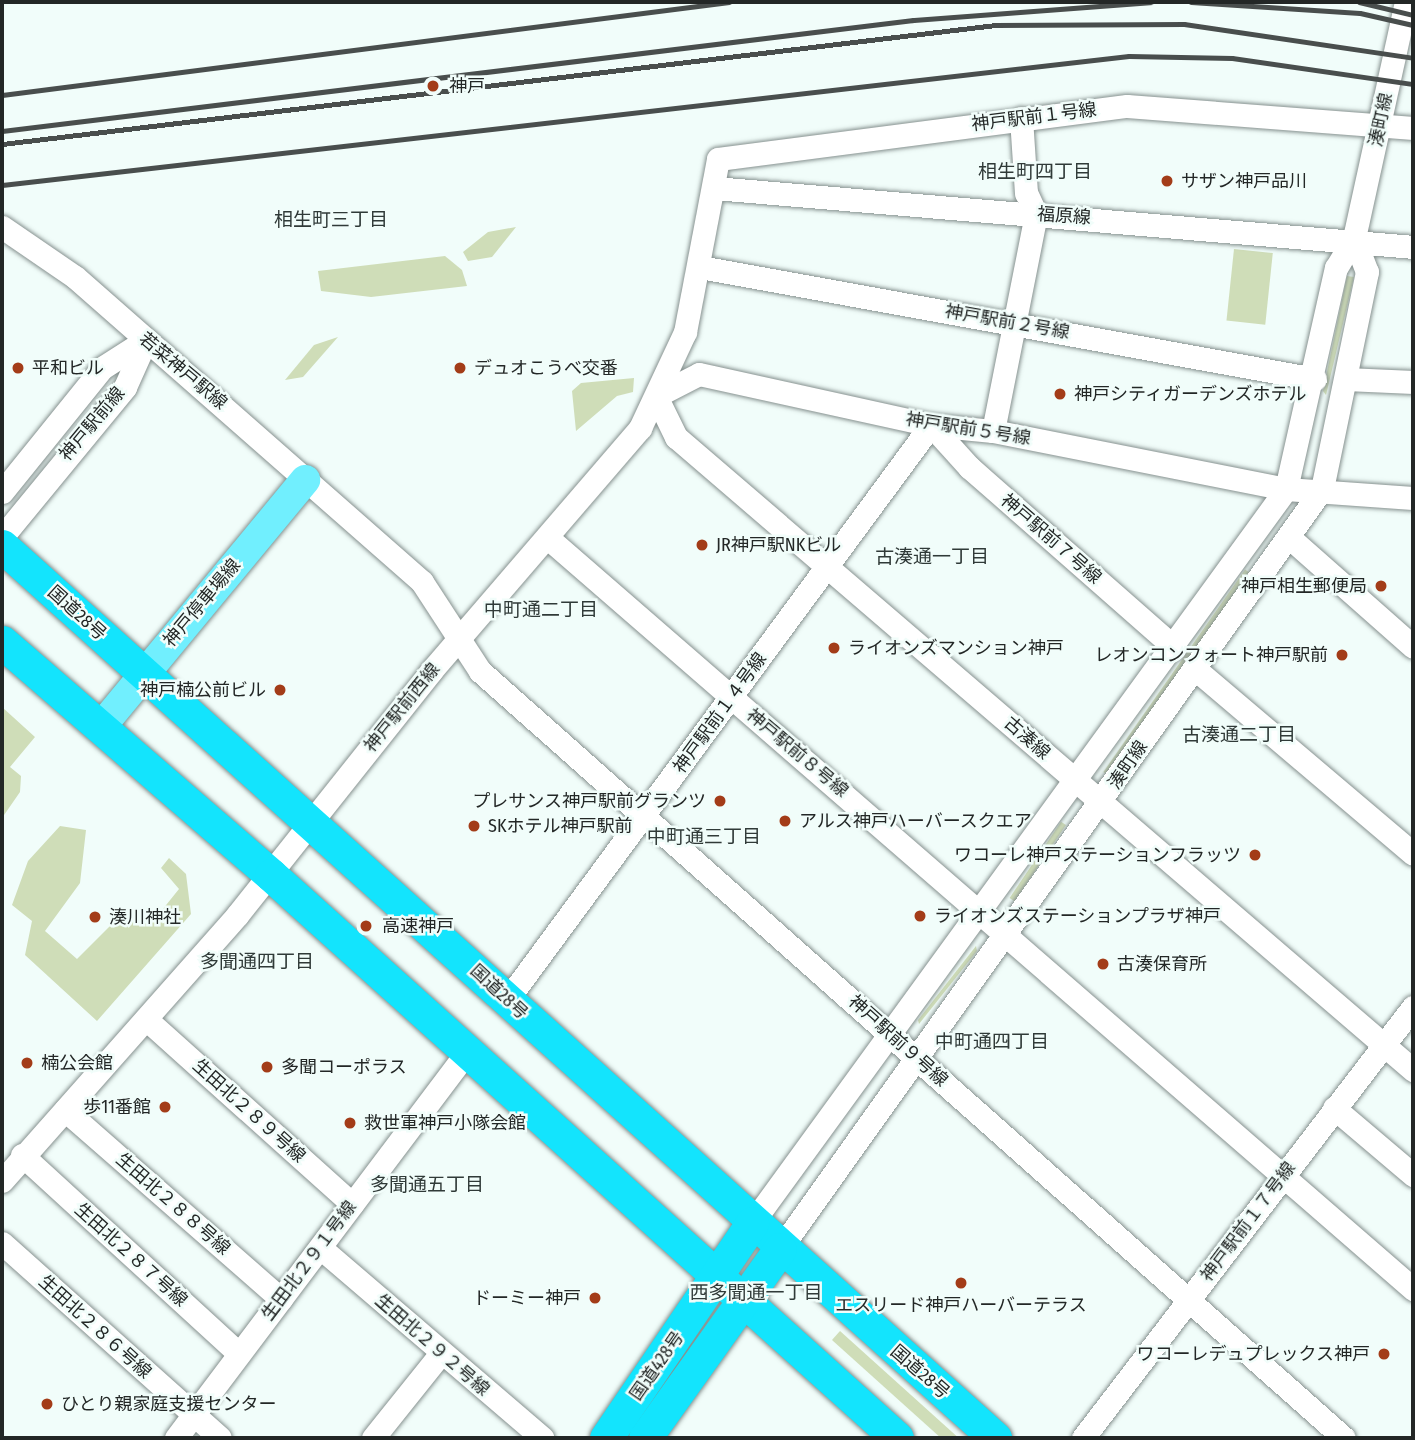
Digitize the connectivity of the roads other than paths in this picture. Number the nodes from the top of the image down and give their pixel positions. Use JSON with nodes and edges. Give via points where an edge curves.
{"nodes":[{"id":1,"x":1406,"y":2,"type":"edge"},
{"id":2,"x":1021,"y":118,"type":"junction"},
{"id":3,"x":1381,"y":123,"type":"junction"},
{"id":4,"x":1413,"y":128,"type":"edge"},
{"id":5,"x":714,"y":188,"type":"junction"},
{"id":6,"x":1036,"y":214,"type":"junction"},
{"id":7,"x":3,"y":232,"type":"edge"},
{"id":8,"x":1354,"y":238,"type":"junction"},
{"id":9,"x":1413,"y":247,"type":"edge"},
{"id":10,"x":699,"y":267,"type":"junction"},
{"id":11,"x":1014,"y":323,"type":"junction"},
{"id":12,"x":146,"y":340,"type":"junction"},
{"id":13,"x":1315,"y":379,"type":"junction"},
{"id":14,"x":1346,"y":379,"type":"junction"},
{"id":15,"x":1413,"y":382,"type":"edge"},
{"id":16,"x":656,"y":396,"type":"junction"},
{"id":17,"x":931,"y":425,"type":"junction"},
{"id":18,"x":993,"y":431,"type":"junction"},
{"id":19,"x":304,"y":480,"type":"junction"},
{"id":20,"x":1286,"y":489,"type":"junction"},
{"id":21,"x":1322,"y":489,"type":"junction"},
{"id":22,"x":2,"y":492,"type":"edge"},
{"id":23,"x":1413,"y":498,"type":"edge"},
{"id":24,"x":2,"y":537,"type":"edge"},
{"id":25,"x":548,"y":538,"type":"junction"},
{"id":26,"x":1290,"y":538,"type":"junction"},
{"id":27,"x":2,"y":546,"type":"edge"},
{"id":28,"x":830,"y":564,"type":"junction"},
{"id":29,"x":461,"y":636,"type":"junction"},
{"id":30,"x":2,"y":642,"type":"edge"},
{"id":31,"x":1413,"y":647,"type":"edge"},
{"id":32,"x":1175,"y":648,"type":"junction"},
{"id":33,"x":1194,"y":668,"type":"junction"},
{"id":34,"x":145,"y":675,"type":"junction"},
{"id":35,"x":730,"y":696,"type":"junction"},
{"id":36,"x":100,"y":728,"type":"junction"},
{"id":37,"x":1076,"y":780,"type":"junction"},
{"id":38,"x":1102,"y":803,"type":"junction"},
{"id":39,"x":644,"y":817,"type":"junction"},
{"id":40,"x":311,"y":818,"type":"junction"},
{"id":41,"x":1413,"y":854,"type":"edge"},
{"id":42,"x":271,"y":875,"type":"junction"},
{"id":43,"x":983,"y":912,"type":"junction"},
{"id":44,"x":1004,"y":933,"type":"junction"},
{"id":45,"x":507,"y":1000,"type":"junction"},
{"id":46,"x":1413,"y":1007,"type":"edge"},
{"id":47,"x":146,"y":1019,"type":"junction"},
{"id":48,"x":891,"y":1034,"type":"junction"},
{"id":49,"x":1383,"y":1044,"type":"junction"},
{"id":50,"x":468,"y":1051,"type":"junction"},
{"id":51,"x":915,"y":1056,"type":"junction"},
{"id":52,"x":1413,"y":1070,"type":"edge"},
{"id":53,"x":1334,"y":1108,"type":"junction"},
{"id":54,"x":65,"y":1110,"type":"junction"},
{"id":55,"x":22,"y":1156,"type":"junction"},
{"id":56,"x":1283,"y":1174,"type":"junction"},
{"id":57,"x":1413,"y":1175,"type":"edge"},
{"id":58,"x":2,"y":1181,"type":"edge"},
{"id":59,"x":352,"y":1204,"type":"junction"},
{"id":60,"x":752,"y":1223,"type":"junction"},
{"id":61,"x":2,"y":1243,"type":"edge"},
{"id":62,"x":780,"y":1249,"type":"junction"},
{"id":63,"x":323,"y":1250,"type":"junction"},
{"id":64,"x":716,"y":1279,"type":"junction"},
{"id":65,"x":1413,"y":1289,"type":"edge"},
{"id":66,"x":281,"y":1299,"type":"junction"},
{"id":67,"x":742,"y":1302,"type":"junction"},
{"id":68,"x":1189,"y":1302,"type":"junction"},
{"id":69,"x":441,"y":1353,"type":"junction"},
{"id":70,"x":239,"y":1354,"type":"junction"},
{"id":71,"x":193,"y":1415,"type":"junction"},
{"id":72,"x":176,"y":1438,"type":"edge"},
{"id":73,"x":220,"y":1438,"type":"edge"},
{"id":74,"x":373,"y":1438,"type":"edge"},
{"id":75,"x":542,"y":1438,"type":"edge"},
{"id":76,"x":606,"y":1438,"type":"edge"},
{"id":77,"x":645,"y":1438,"type":"edge"},
{"id":78,"x":897,"y":1438,"type":"edge"},
{"id":79,"x":995,"y":1438,"type":"edge"},
{"id":80,"x":1083,"y":1438,"type":"edge"},
{"id":81,"x":1344,"y":1438,"type":"edge"}],
"edges":[{"from":1,"to":3,"type":"street","name":"湊町線"},
{"from":2,"to":3,"type":"street","name":"神戸駅前１号線","via":[[1127,106]]},
{"from":2,"to":5,"type":"street","name":"神戸駅前１号線","via":[[718,159]]},
{"from":2,"to":6,"type":"street","via":[[1026,192]]},
{"from":3,"to":4,"type":"street","name":"神戸駅前１号線"},
{"from":3,"to":8,"type":"street","name":"湊町線"},
{"from":5,"to":6,"type":"street","name":"福原線"},
{"from":5,"to":10,"type":"street","name":"神戸駅前西線"},
{"from":6,"to":8,"type":"street","name":"福原線"},
{"from":6,"to":11,"type":"street"},
{"from":7,"to":12,"type":"street","name":"若菜神戸駅線"},
{"from":8,"to":9,"type":"street","name":"福原線"},
{"from":8,"to":13,"type":"street","name":"湊町線","via":[[1336,268]]},
{"from":8,"to":14,"type":"street","name":"湊町線","via":[[1367,272]]},
{"from":10,"to":11,"type":"street","name":"神戸駅前２号線"},
{"from":10,"to":16,"type":"street","name":"神戸駅前西線","via":[[685,332]]},
{"from":11,"to":13,"type":"street","name":"神戸駅前２号線"},
{"from":11,"to":18,"type":"street"},
{"from":12,"to":19,"type":"street","name":"若菜神戸駅線"},
{"from":12,"to":22,"type":"street","name":"神戸駅前線","via":[[102,368]]},
{"from":12,"to":24,"type":"street","name":"神戸駅前線","via":[[125,387]]},
{"from":13,"to":20,"type":"street","name":"湊町線"},
{"from":14,"to":15,"type":"street"},
{"from":14,"to":21,"type":"street","name":"湊町線"},
{"from":16,"to":17,"type":"street","name":"神戸駅前５号線","via":[[699,374]]},
{"from":16,"to":25,"type":"street","name":"神戸駅前西線","via":[[640,428]]},
{"from":16,"to":28,"type":"street","name":"古湊線","via":[[676,437]]},
{"from":17,"to":18,"type":"street","name":"神戸駅前５号線"},
{"from":17,"to":28,"type":"street","name":"神戸駅前１４号線"},
{"from":17,"to":32,"type":"street","name":"神戸駅前７号線","via":[[970,467]]},
{"from":18,"to":20,"type":"street","name":"神戸駅前５号線"},
{"from":19,"to":29,"type":"street","name":"若菜神戸駅線","via":[[422,582]]},
{"from":19,"to":34,"type":"main road","name":"神戸停車場線"},
{"from":20,"to":21,"type":"street","name":"神戸駅前５号線"},
{"from":20,"to":32,"type":"street","name":"湊町線"},
{"from":21,"to":23,"type":"street"},
{"from":21,"to":26,"type":"street","name":"湊町線"},
{"from":25,"to":29,"type":"street","name":"神戸駅前西線"},
{"from":25,"to":35,"type":"street","name":"神戸駅前８号線"},
{"from":26,"to":31,"type":"street"},
{"from":26,"to":33,"type":"street","name":"湊町線"},
{"from":27,"to":34,"type":"highway","name":"国道28号"},
{"from":28,"to":35,"type":"street","name":"神戸駅前１４号線"},
{"from":28,"to":37,"type":"street","name":"古湊線"},
{"from":29,"to":39,"type":"street","name":"神戸駅前９号線","via":[[480,671]]},
{"from":29,"to":40,"type":"street","name":"神戸駅前西線"},
{"from":30,"to":36,"type":"highway"},
{"from":32,"to":37,"type":"street","name":"湊町線"},
{"from":33,"to":38,"type":"street","name":"湊町線"},
{"from":33,"to":41,"type":"street"},
{"from":34,"to":36,"type":"main road","name":"神戸停車場線"},
{"from":34,"to":40,"type":"highway","name":"国道28号"},
{"from":35,"to":39,"type":"street","name":"神戸駅前１４号線"},
{"from":35,"to":43,"type":"street","name":"神戸駅前８号線"},
{"from":36,"to":42,"type":"highway"},
{"from":37,"to":38,"type":"street","name":"古湊線"},
{"from":37,"to":43,"type":"street","name":"湊町線"},
{"from":38,"to":44,"type":"street","name":"湊町線"},
{"from":38,"to":49,"type":"street","name":"古湊線"},
{"from":39,"to":45,"type":"street","name":"神戸駅前１４号線"},
{"from":39,"to":48,"type":"street","name":"神戸駅前９号線"},
{"from":40,"to":42,"type":"street","name":"神戸駅前西線"},
{"from":40,"to":45,"type":"highway","name":"国道28号"},
{"from":42,"to":47,"type":"street","name":"神戸駅前西線"},
{"from":42,"to":50,"type":"highway"},
{"from":43,"to":44,"type":"street","name":"神戸駅前８号線"},
{"from":43,"to":48,"type":"street","name":"湊町線"},
{"from":44,"to":51,"type":"street","name":"湊町線"},
{"from":44,"to":56,"type":"street"},
{"from":45,"to":60,"type":"highway","name":"国道28号"},
{"from":46,"to":49,"type":"street","name":"神戸駅前１７号線"},
{"from":47,"to":54,"type":"street","name":"神戸駅前西線"},
{"from":47,"to":59,"type":"street","name":"生田北２８９号線"},
{"from":48,"to":51,"type":"street","name":"神戸駅前９号線"},
{"from":48,"to":60,"type":"street","name":"湊町線"},
{"from":49,"to":52,"type":"street","name":"古湊線"},
{"from":49,"to":53,"type":"street","name":"神戸駅前１７号線"},
{"from":50,"to":59,"type":"street","name":"生田北２９１号線"},
{"from":50,"to":64,"type":"highway"},
{"from":51,"to":62,"type":"street","name":"湊町線"},
{"from":51,"to":68,"type":"street","name":"神戸駅前９号線"},
{"from":53,"to":56,"type":"street","name":"神戸駅前１７号線"},
{"from":53,"to":57,"type":"street"},
{"from":54,"to":55,"type":"street","name":"神戸駅前西線"},
{"from":54,"to":66,"type":"street","name":"生田北２８８号線"},
{"from":55,"to":58,"type":"street","name":"神戸駅前西線"},
{"from":55,"to":70,"type":"street","name":"生田北２８７号線"},
{"from":56,"to":65,"type":"street"},
{"from":56,"to":68,"type":"street","name":"神戸駅前１７号線"},
{"from":59,"to":63,"type":"street","name":"生田北２９１号線"},
{"from":60,"to":62,"type":"highway","name":"国道28号"},
{"from":60,"to":64,"type":"highway","name":"国道428号"},
{"from":61,"to":71,"type":"street","name":"生田北２８６号線"},
{"from":62,"to":67,"type":"highway","name":"国道428号"},
{"from":62,"to":79,"type":"highway","name":"国道28号"},
{"from":63,"to":66,"type":"street","name":"生田北２９１号線"},
{"from":63,"to":69,"type":"street","name":"生田北２９２号線"},
{"from":64,"to":67,"type":"highway"},
{"from":64,"to":76,"type":"highway","name":"国道428号"},
{"from":66,"to":70,"type":"street","name":"生田北２９１号線"},
{"from":67,"to":77,"type":"highway","name":"国道428号"},
{"from":67,"to":78,"type":"highway"},
{"from":68,"to":80,"type":"street","name":"神戸駅前１７号線"},
{"from":68,"to":81,"type":"street","name":"神戸駅前９号線"},
{"from":69,"to":74,"type":"street"},
{"from":69,"to":75,"type":"street","name":"生田北２９２号線"},
{"from":70,"to":71,"type":"street","name":"生田北２９１号線"},
{"from":71,"to":72,"type":"street","name":"生田北２９１号線"},
{"from":71,"to":73,"type":"street","name":"生田北２８６号線"}]}
